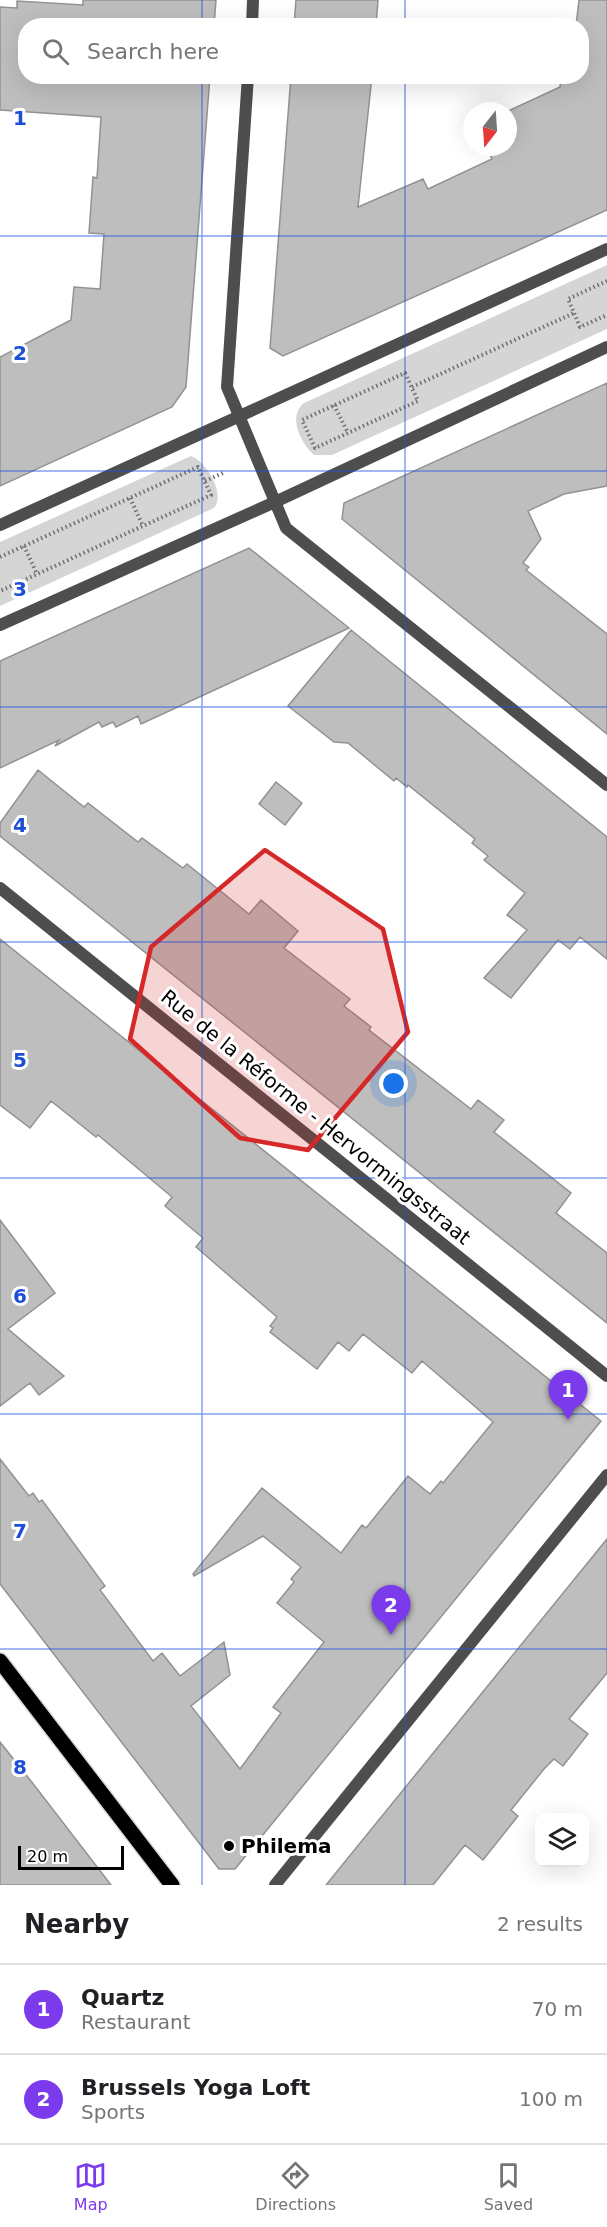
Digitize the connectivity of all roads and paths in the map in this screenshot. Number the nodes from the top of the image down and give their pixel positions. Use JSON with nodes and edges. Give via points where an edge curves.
{"nodes":[{"id":1,"x":253,"y":0,"type":"edge"},
{"id":2,"x":252,"y":18,"type":"edge"},
{"id":3,"x":247,"y":84,"type":"edge"},
{"id":4,"x":607,"y":249,"type":"edge"},
{"id":5,"x":607,"y":281,"type":"edge"},
{"id":6,"x":574,"y":313,"type":"junction"},
{"id":7,"x":607,"y":315,"type":"edge"},
{"id":8,"x":607,"y":347,"type":"edge"},
{"id":9,"x":412,"y":387,"type":"junction"},
{"id":10,"x":334,"y":405,"type":"junction"},
{"id":11,"x":239,"y":415,"type":"junction"},
{"id":12,"x":348,"y":433,"type":"junction"},
{"id":13,"x":223,"y":473,"type":"dead end"},
{"id":14,"x":204,"y":481,"type":"junction"},
{"id":15,"x":130,"y":498,"type":"junction"},
{"id":16,"x":275,"y":502,"type":"junction"},
{"id":17,"x":0,"y":525,"type":"edge"},
{"id":18,"x":143,"y":526,"type":"junction"},
{"id":19,"x":24,"y":546,"type":"junction"},
{"id":20,"x":0,"y":557,"type":"edge"},
{"id":21,"x":37,"y":574,"type":"junction"},
{"id":22,"x":0,"y":591,"type":"edge"},
{"id":23,"x":0,"y":625,"type":"edge"},
{"id":24,"x":607,"y":785,"type":"edge"},
{"id":25,"x":0,"y":888,"type":"edge"},
{"id":26,"x":607,"y":1376,"type":"edge"},
{"id":27,"x":607,"y":1475,"type":"edge"},
{"id":28,"x":0,"y":1661,"type":"edge"},
{"id":29,"x":172,"y":1885,"type":"edge"},
{"id":30,"x":275,"y":1885,"type":"edge"}],
"edges":[{"from":1,"to":2,"type":"street"},
{"from":3,"to":11,"type":"street","via":[[227,387]]},
{"from":4,"to":11,"type":"street"},
{"from":5,"to":6,"type":"path","via":[[568,299]]},
{"from":6,"to":7,"type":"path","via":[[580,327]]},
{"from":6,"to":9,"type":"path"},
{"from":8,"to":16,"type":"street"},
{"from":9,"to":10,"type":"path","via":[[405,373]]},
{"from":9,"to":12,"type":"path","via":[[418,401]]},
{"from":10,"to":12,"type":"path"},
{"from":10,"to":12,"type":"path","via":[[302,420],[311,441],[315,448]]},
{"from":11,"to":16,"type":"street"},
{"from":11,"to":17,"type":"street"},
{"from":13,"to":14,"type":"path"},
{"from":14,"to":15,"type":"path","via":[[198,467]]},
{"from":14,"to":18,"type":"path","via":[[211,495]]},
{"from":15,"to":18,"type":"path"},
{"from":15,"to":19,"type":"path"},
{"from":16,"to":23,"type":"street"},
{"from":16,"to":24,"type":"street","via":[[286,528]]},
{"from":18,"to":21,"type":"path"},
{"from":19,"to":20,"type":"path"},
{"from":19,"to":21,"type":"path"},
{"from":21,"to":22,"type":"path"},
{"from":25,"to":26,"type":"street","name":"Rue de la Réforme - Hervormingsstraat"},
{"from":27,"to":30,"type":"street"},
{"from":28,"to":29,"type":"main road"}]}
